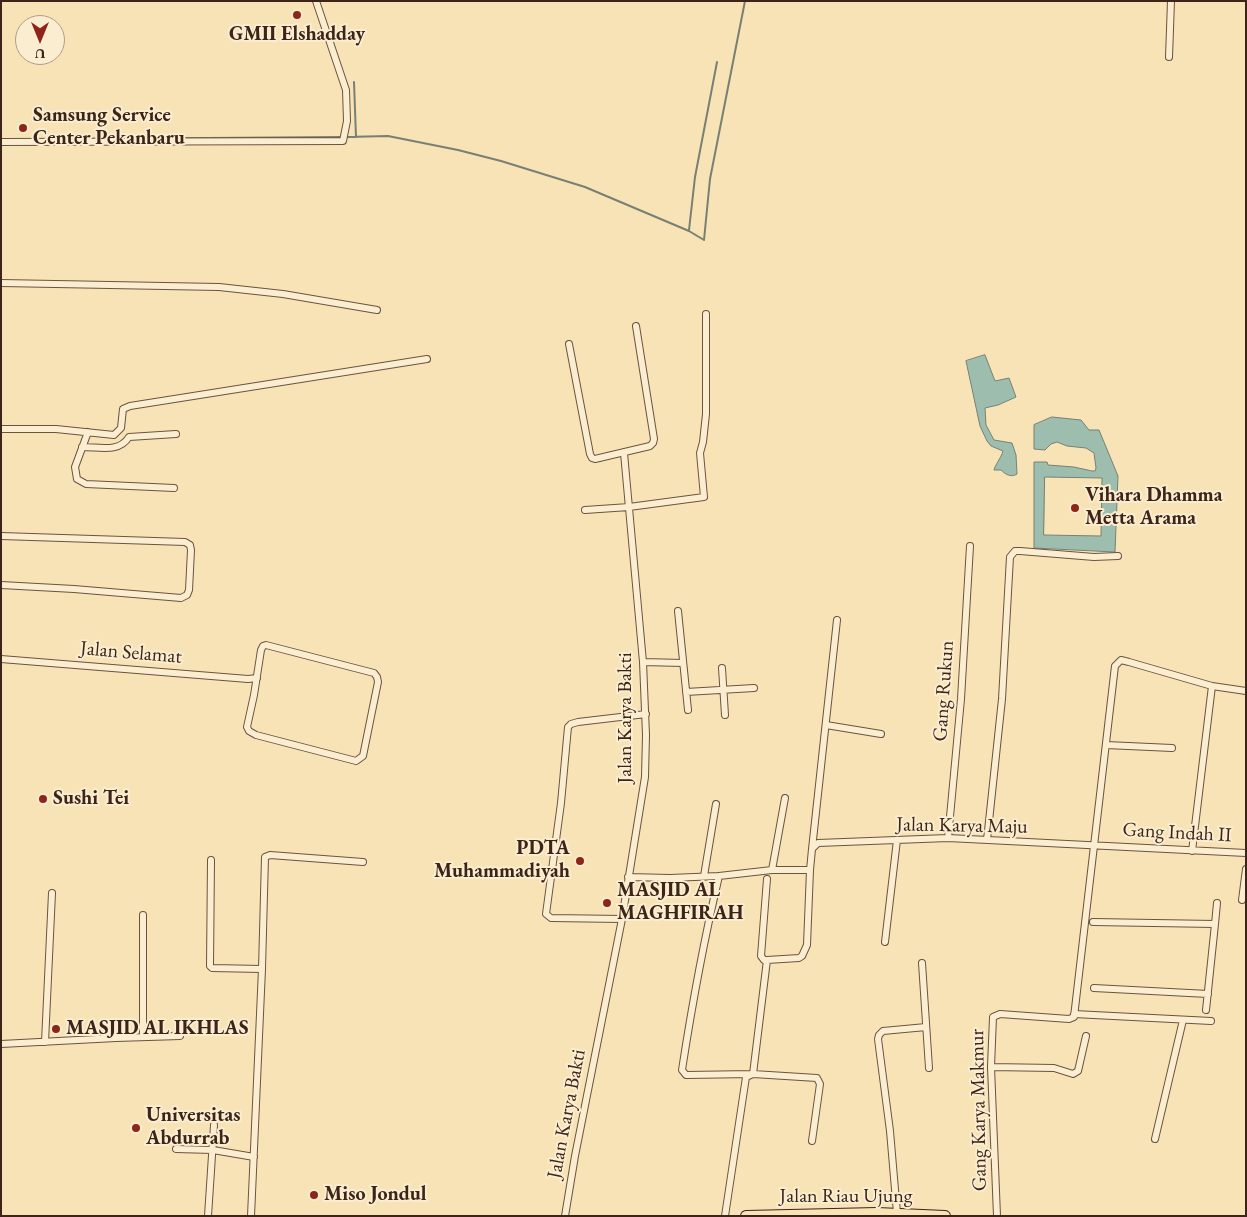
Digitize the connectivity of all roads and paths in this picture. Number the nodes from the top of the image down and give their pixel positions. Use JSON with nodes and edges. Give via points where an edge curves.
{"nodes":[{"id":1,"x":316,"y":1,"type":"edge"},
{"id":2,"x":1171,"y":1,"type":"edge"},
{"id":3,"x":1169,"y":57,"type":"dead end"},
{"id":4,"x":1,"y":142,"type":"edge"},
{"id":5,"x":1,"y":283,"type":"edge"},
{"id":6,"x":377,"y":310,"type":"dead end"},
{"id":7,"x":706,"y":314,"type":"dead end"},
{"id":8,"x":636,"y":326,"type":"dead end"},
{"id":9,"x":569,"y":344,"type":"dead end"},
{"id":10,"x":427,"y":359,"type":"dead end"},
{"id":11,"x":1,"y":429,"type":"edge"},
{"id":12,"x":88,"y":432,"type":"junction"},
{"id":13,"x":176,"y":434,"type":"dead end"},
{"id":14,"x":82,"y":447,"type":"junction"},
{"id":15,"x":624,"y":453,"type":"junction"},
{"id":16,"x":174,"y":488,"type":"dead end"},
{"id":17,"x":629,"y":507,"type":"junction"},
{"id":18,"x":585,"y":510,"type":"dead end"},
{"id":19,"x":1,"y":536,"type":"edge"},
{"id":20,"x":970,"y":546,"type":"dead end"},
{"id":21,"x":1118,"y":556,"type":"dead end"},
{"id":22,"x":1,"y":585,"type":"edge"},
{"id":23,"x":678,"y":611,"type":"dead end"},
{"id":24,"x":837,"y":620,"type":"dead end"},
{"id":25,"x":1,"y":659,"type":"edge"},
{"id":26,"x":643,"y":662,"type":"junction"},
{"id":27,"x":683,"y":663,"type":"junction"},
{"id":28,"x":722,"y":668,"type":"dead end"},
{"id":29,"x":257,"y":678,"type":"junction"},
{"id":30,"x":1212,"y":686,"type":"junction"},
{"id":31,"x":754,"y":688,"type":"dead end"},
{"id":32,"x":724,"y":690,"type":"junction"},
{"id":33,"x":1246,"y":691,"type":"edge"},
{"id":34,"x":686,"y":692,"type":"junction"},
{"id":35,"x":688,"y":710,"type":"dead end"},
{"id":36,"x":646,"y":714,"type":"junction"},
{"id":37,"x":725,"y":715,"type":"dead end"},
{"id":38,"x":826,"y":725,"type":"junction"},
{"id":39,"x":881,"y":734,"type":"dead end"},
{"id":40,"x":1106,"y":745,"type":"junction"},
{"id":41,"x":1172,"y":748,"type":"dead end"},
{"id":42,"x":785,"y":798,"type":"dead end"},
{"id":43,"x":716,"y":804,"type":"dead end"},
{"id":44,"x":948,"y":838,"type":"junction"},
{"id":45,"x":897,"y":840,"type":"junction"},
{"id":46,"x":987,"y":840,"type":"junction"},
{"id":47,"x":1093,"y":846,"type":"junction"},
{"id":48,"x":1106,"y":846,"type":"joint"},
{"id":49,"x":812,"y":849,"type":"junction"},
{"id":50,"x":1192,"y":850,"type":"junction"},
{"id":51,"x":1246,"y":853,"type":"edge"},
{"id":52,"x":211,"y":860,"type":"dead end"},
{"id":53,"x":363,"y":862,"type":"dead end"},
{"id":54,"x":1246,"y":869,"type":"edge"},
{"id":55,"x":772,"y":870,"type":"junction"},
{"id":56,"x":810,"y":870,"type":"junction"},
{"id":57,"x":704,"y":876,"type":"junction"},
{"id":58,"x":719,"y":876,"type":"junction"},
{"id":59,"x":628,"y":877,"type":"junction"},
{"id":60,"x":767,"y":879,"type":"dead end"},
{"id":61,"x":52,"y":893,"type":"dead end"},
{"id":62,"x":1242,"y":900,"type":"dead end"},
{"id":63,"x":1217,"y":903,"type":"dead end"},
{"id":64,"x":143,"y":915,"type":"dead end"},
{"id":65,"x":622,"y":919,"type":"junction"},
{"id":66,"x":1093,"y":922,"type":"dead end"},
{"id":67,"x":1215,"y":924,"type":"junction"},
{"id":68,"x":885,"y":942,"type":"dead end"},
{"id":69,"x":766,"y":960,"type":"junction"},
{"id":70,"x":922,"y":963,"type":"dead end"},
{"id":71,"x":262,"y":969,"type":"junction"},
{"id":72,"x":1094,"y":988,"type":"dead end"},
{"id":73,"x":1208,"y":994,"type":"junction"},
{"id":74,"x":1206,"y":1010,"type":"dead end"},
{"id":75,"x":1074,"y":1014,"type":"junction"},
{"id":76,"x":1183,"y":1020,"type":"junction"},
{"id":77,"x":1212,"y":1021,"type":"dead end"},
{"id":78,"x":926,"y":1027,"type":"junction"},
{"id":79,"x":180,"y":1036,"type":"dead end"},
{"id":80,"x":1086,"y":1036,"type":"dead end"},
{"id":81,"x":143,"y":1037,"type":"junction"},
{"id":82,"x":45,"y":1042,"type":"junction"},
{"id":83,"x":1,"y":1044,"type":"edge"},
{"id":84,"x":991,"y":1067,"type":"junction"},
{"id":85,"x":928,"y":1068,"type":"dead end"},
{"id":86,"x":752,"y":1074,"type":"junction"},
{"id":87,"x":214,"y":1125,"type":"dead end"},
{"id":88,"x":1155,"y":1139,"type":"dead end"},
{"id":89,"x":812,"y":1141,"type":"dead end"},
{"id":90,"x":176,"y":1149,"type":"dead end"},
{"id":91,"x":213,"y":1150,"type":"junction"},
{"id":92,"x":254,"y":1157,"type":"junction"},
{"id":93,"x":877,"y":1214,"type":"edge"},
{"id":94,"x":897,"y":1214,"type":"junction"},
{"id":95,"x":208,"y":1216,"type":"edge"},
{"id":96,"x":251,"y":1216,"type":"edge"},
{"id":97,"x":565,"y":1216,"type":"edge"},
{"id":98,"x":725,"y":1216,"type":"edge"},
{"id":99,"x":746,"y":1216,"type":"edge"},
{"id":100,"x":945,"y":1216,"type":"edge"},
{"id":101,"x":997,"y":1216,"type":"edge"}],
"edges":[{"from":1,"to":4,"type":"street","via":[[346,90],[344,137]]},
{"from":2,"to":3,"type":"street"},
{"from":5,"to":6,"type":"street","via":[[219,286]]},
{"from":7,"to":17,"type":"street","via":[[706,414],[700,453],[704,496]]},
{"from":8,"to":15,"type":"street","via":[[654,439],[650,446]]},
{"from":9,"to":15,"type":"street","via":[[592,458]]},
{"from":10,"to":12,"type":"street","via":[[130,406],[123,410],[121,428],[116,434]]},
{"from":11,"to":12,"type":"street"},
{"from":12,"to":14,"type":"street"},
{"from":13,"to":14,"type":"street","via":[[129,437],[118,448]]},
{"from":14,"to":16,"type":"street","via":[[75,467],[76,479],[86,484]]},
{"from":15,"to":17,"type":"street","name":"Jalan Karya Bakti"},
{"from":17,"to":18,"type":"street"},
{"from":17,"to":26,"type":"street","name":"Jalan Karya Bakti"},
{"from":19,"to":22,"type":"street","via":[[185,542],[191,550],[190,590],[181,598]]},
{"from":20,"to":44,"type":"street","name":"Gang Rukun","via":[[961,699]]},
{"from":21,"to":46,"type":"street","via":[[1020,551],[1011,554],[1002,699]]},
{"from":23,"to":27,"type":"street"},
{"from":24,"to":38,"type":"street"},
{"from":25,"to":29,"type":"street","name":"Jalan Selamat"},
{"from":26,"to":27,"type":"street"},
{"from":26,"to":36,"type":"street","name":"Jalan Karya Bakti"},
{"from":27,"to":34,"type":"street"},
{"from":28,"to":32,"type":"street"},
{"from":29,"to":29,"type":"street","via":[[261,650],[266,645],[374,673],[378,682],[363,756],[356,761],[252,734],[247,727]]},
{"from":30,"to":33,"type":"street"},
{"from":30,"to":40,"type":"street","via":[[1121,660],[1114,670]]},
{"from":30,"to":50,"type":"street"},
{"from":31,"to":32,"type":"street"},
{"from":32,"to":34,"type":"street"},
{"from":32,"to":37,"type":"street"},
{"from":34,"to":35,"type":"street"},
{"from":36,"to":59,"type":"street","name":"Jalan Karya Bakti","via":[[645,777]]},
{"from":36,"to":65,"type":"street","via":[[578,722],[568,727],[546,914],[551,918]]},
{"from":38,"to":39,"type":"street"},
{"from":38,"to":49,"type":"street"},
{"from":40,"to":41,"type":"street"},
{"from":40,"to":47,"type":"street"},
{"from":42,"to":55,"type":"street"},
{"from":43,"to":57,"type":"street"},
{"from":44,"to":45,"type":"street","name":"Jalan Karya Maju"},
{"from":44,"to":46,"type":"street","name":"Jalan Karya Maju"},
{"from":45,"to":49,"type":"street","name":"Jalan Karya Maju","via":[[818,843]]},
{"from":45,"to":68,"type":"street"},
{"from":46,"to":47,"type":"street","name":"Jalan Karya Maju"},
{"from":47,"to":48,"type":"street","name":"Jalan Karya Maju"},
{"from":47,"to":75,"type":"street"},
{"from":48,"to":50,"type":"street","name":"Gang Indah II"},
{"from":49,"to":56,"type":"street"},
{"from":50,"to":51,"type":"street","name":"Gang Indah II"},
{"from":52,"to":71,"type":"street","via":[[210,966]]},
{"from":53,"to":71,"type":"street","via":[[265,857]]},
{"from":54,"to":62,"type":"street"},
{"from":55,"to":56,"type":"street"},
{"from":55,"to":58,"type":"street"},
{"from":56,"to":69,"type":"street","via":[[806,950],[799,958]]},
{"from":57,"to":58,"type":"street"},
{"from":57,"to":59,"type":"street"},
{"from":58,"to":86,"type":"street","via":[[702,948],[682,1072],[686,1075]]},
{"from":59,"to":65,"type":"street","name":"Jalan Karya Bakti"},
{"from":60,"to":69,"type":"street","via":[[761,956]]},
{"from":61,"to":82,"type":"street"},
{"from":63,"to":67,"type":"street"},
{"from":64,"to":81,"type":"street"},
{"from":65,"to":97,"type":"street","name":"Jalan Karya Bakti"},
{"from":66,"to":67,"type":"street"},
{"from":67,"to":73,"type":"street"},
{"from":69,"to":86,"type":"street"},
{"from":70,"to":78,"type":"street"},
{"from":71,"to":92,"type":"street"},
{"from":72,"to":73,"type":"street"},
{"from":73,"to":74,"type":"street"},
{"from":75,"to":76,"type":"street"},
{"from":75,"to":84,"type":"street","name":"Gang Karya Makmur","via":[[1068,1019],[996,1015],[992,1022]]},
{"from":76,"to":77,"type":"street"},
{"from":76,"to":88,"type":"street"},
{"from":78,"to":85,"type":"street"},
{"from":78,"to":94,"type":"street","via":[[884,1032],[878,1039]]},
{"from":79,"to":81,"type":"street"},
{"from":80,"to":84,"type":"street","via":[[1076,1073],[1073,1074],[1054,1068]]},
{"from":81,"to":82,"type":"street"},
{"from":82,"to":83,"type":"street"},
{"from":84,"to":101,"type":"street","name":"Gang Karya Makmur"},
{"from":86,"to":89,"type":"street","via":[[819,1079]]},
{"from":86,"to":98,"type":"street","via":[[744,1080]]},
{"from":87,"to":91,"type":"street"},
{"from":90,"to":91,"type":"street"},
{"from":91,"to":92,"type":"street"},
{"from":91,"to":95,"type":"street"},
{"from":92,"to":96,"type":"street"},
{"from":93,"to":94,"type":"main road","name":"Jalan Riau Ujung"},
{"from":93,"to":99,"type":"main road","name":"Jalan Riau Ujung"},
{"from":94,"to":100,"type":"main road","name":"Jalan Riau Ujung"}]}
